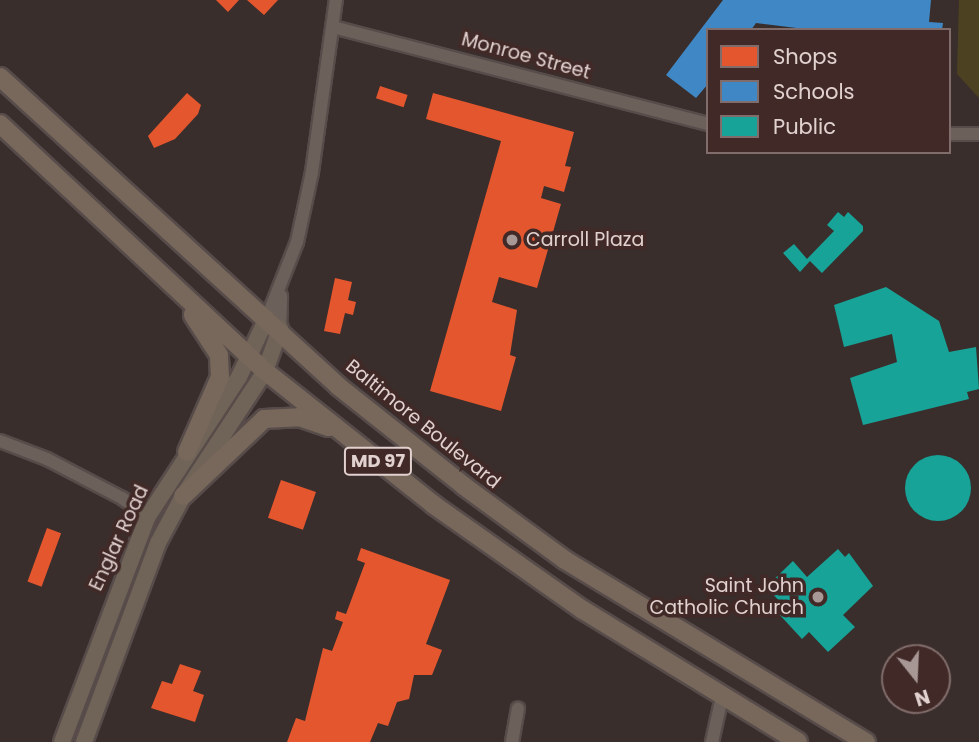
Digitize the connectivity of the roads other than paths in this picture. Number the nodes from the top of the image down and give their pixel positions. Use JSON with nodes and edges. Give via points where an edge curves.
{"nodes":[{"id":1,"x":336,"y":0,"type":"edge"},
{"id":2,"x":333,"y":27,"type":"junction"},
{"id":3,"x":0,"y":77,"type":"edge"},
{"id":4,"x":706,"y":123,"type":"edge"},
{"id":5,"x":0,"y":124,"type":"edge"},
{"id":6,"x":951,"y":134,"type":"edge"},
{"id":7,"x":979,"y":134,"type":"edge"},
{"id":8,"x":162,"y":273,"type":"junction"},
{"id":9,"x":274,"y":324,"type":"junction"},
{"id":10,"x":249,"y":357,"type":"junction"},
{"id":11,"x":265,"y":372,"type":"junction"},
{"id":12,"x":0,"y":441,"type":"edge"},
{"id":13,"x":353,"y":441,"type":"junction"},
{"id":14,"x":187,"y":452,"type":"junction"},
{"id":15,"x":183,"y":496,"type":"junction"},
{"id":16,"x":148,"y":516,"type":"junction"},
{"id":17,"x":722,"y":697,"type":"junction"},
{"id":18,"x":518,"y":709,"type":"dead end"},
{"id":19,"x":62,"y":742,"type":"edge"},
{"id":20,"x":84,"y":742,"type":"edge"},
{"id":21,"x":512,"y":742,"type":"edge"},
{"id":22,"x":712,"y":742,"type":"edge"},
{"id":23,"x":798,"y":742,"type":"edge"},
{"id":24,"x":866,"y":742,"type":"edge"}],
"edges":[{"from":1,"to":2,"type":"street","name":"Englar Road"},
{"from":2,"to":4,"type":"street","name":"Monroe Street"},
{"from":2,"to":9,"type":"street","name":"Englar Road","via":[[313,172]]},
{"from":3,"to":9,"type":"highway","name":"Baltimore Boulevard","number":"MD 97"},
{"from":5,"to":8,"type":"highway","number":"MD 97"},
{"from":6,"to":7,"type":"street"},
{"from":8,"to":10,"type":"highway","number":"MD 97"},
{"from":8,"to":14,"type":"highway","via":[[205,330],[220,361],[212,402]]},
{"from":9,"to":10,"type":"main road","name":"Englar Road"},
{"from":9,"to":11,"type":"main road","name":"Englar Road"},
{"from":9,"to":24,"type":"highway","name":"Baltimore Boulevard","number":"MD 97","via":[[381,421],[565,560]]},
{"from":10,"to":11,"type":"highway","number":"MD 97"},
{"from":10,"to":14,"type":"main road","name":"Englar Road"},
{"from":11,"to":13,"type":"highway","number":"MD 97"},
{"from":11,"to":15,"type":"main road","name":"Englar Road"},
{"from":12,"to":16,"type":"street","via":[[111,492]]},
{"from":13,"to":15,"type":"highway","via":[[299,417],[264,419]]},
{"from":13,"to":17,"type":"highway","number":"MD 97","via":[[492,548]]},
{"from":14,"to":16,"type":"main road","name":"Englar Road"},
{"from":15,"to":20,"type":"main road","name":"Englar Road","via":[[158,543]]},
{"from":16,"to":19,"type":"main road","name":"Englar Road"},
{"from":17,"to":22,"type":"street"},
{"from":17,"to":23,"type":"highway","number":"MD 97"},
{"from":18,"to":21,"type":"street"}]}
